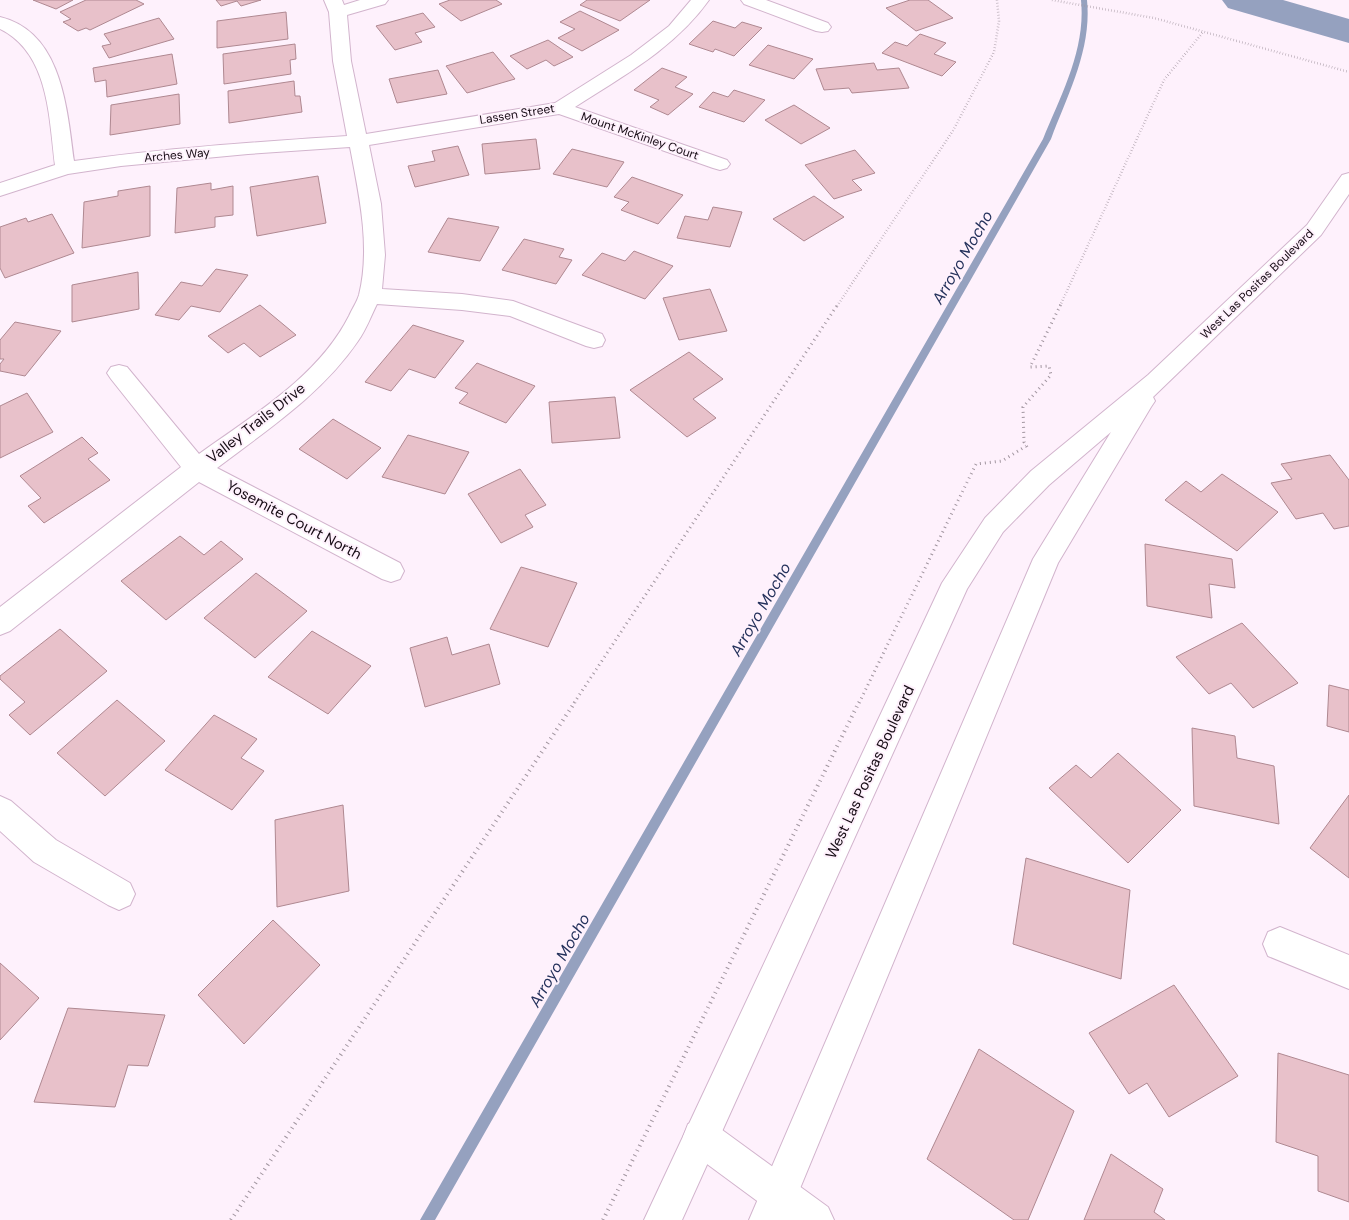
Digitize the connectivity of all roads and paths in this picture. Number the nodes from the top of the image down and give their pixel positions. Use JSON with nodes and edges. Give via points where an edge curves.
{"nodes":[{"id":1,"x":379,"y":0,"type":"edge"},
{"id":2,"x":700,"y":0,"type":"edge"},
{"id":3,"x":750,"y":0,"type":"edge"},
{"id":4,"x":997,"y":0,"type":"edge"},
{"id":5,"x":1052,"y":0,"type":"edge"},
{"id":6,"x":336,"y":6,"type":"edge"},
{"id":7,"x":0,"y":22,"type":"edge"},
{"id":8,"x":822,"y":27,"type":"dead end"},
{"id":9,"x":1203,"y":32,"type":"junction"},
{"id":10,"x":1349,"y":72,"type":"edge"},
{"id":11,"x":560,"y":108,"type":"junction"},
{"id":12,"x":358,"y":141,"type":"junction"},
{"id":13,"x":720,"y":164,"type":"dead end"},
{"id":14,"x":65,"y":168,"type":"junction"},
{"id":15,"x":1349,"y":179,"type":"edge"},
{"id":16,"x":0,"y":190,"type":"edge"},
{"id":17,"x":370,"y":296,"type":"junction"},
{"id":18,"x":594,"y":340,"type":"dead end"},
{"id":19,"x":119,"y":373,"type":"dead end"},
{"id":20,"x":1156,"y":381,"type":"junction"},
{"id":21,"x":1026,"y":446,"type":"junction"},
{"id":22,"x":197,"y":470,"type":"junction"},
{"id":23,"x":1040,"y":478,"type":"junction"},
{"id":24,"x":391,"y":571,"type":"dead end"},
{"id":25,"x":0,"y":623,"type":"edge"},
{"id":26,"x":0,"y":811,"type":"edge"},
{"id":27,"x":119,"y":894,"type":"dead end"},
{"id":28,"x":1280,"y":944,"type":"dead end"},
{"id":29,"x":1349,"y":972,"type":"edge"},
{"id":30,"x":701,"y":1137,"type":"junction"},
{"id":31,"x":773,"y":1206,"type":"edge"},
{"id":32,"x":231,"y":1220,"type":"edge"},
{"id":33,"x":603,"y":1220,"type":"edge"},
{"id":34,"x":663,"y":1220,"type":"edge"},
{"id":35,"x":815,"y":1220,"type":"edge"}],
"edges":[{"from":1,"to":6,"type":"street"},
{"from":2,"to":11,"type":"street","name":"Lassen Street","via":[[674,30],[637,59]]},
{"from":3,"to":8,"type":"street"},
{"from":4,"to":32,"type":"path","via":[[999,21],[994,52],[954,129]]},
{"from":5,"to":9,"type":"path","via":[[1154,18]]},
{"from":6,"to":12,"type":"street","name":"Valley Trails Drive","via":[[342,62]]},
{"from":7,"to":14,"type":"street","via":[[10,26],[39,50],[54,87]]},
{"from":9,"to":10,"type":"path"},
{"from":9,"to":21,"type":"path","via":[[1164,80],[1030,367],[1049,366],[1051,375],[1023,407]]},
{"from":11,"to":12,"type":"street","name":"Lassen Street"},
{"from":11,"to":13,"type":"street","name":"Mount McKinley Court"},
{"from":12,"to":14,"type":"street","name":"Arches Way","via":[[248,148]]},
{"from":12,"to":17,"type":"street","name":"Valley Trails Drive","via":[[371,204],[374,255]]},
{"from":14,"to":16,"type":"street","name":"Arches Way"},
{"from":15,"to":20,"type":"street","name":"West Las Positas Boulevard","via":[[1314,230]]},
{"from":17,"to":18,"type":"street","via":[[513,309]]},
{"from":17,"to":22,"type":"street","name":"Valley Trails Drive","via":[[350,336],[324,367],[284,405]]},
{"from":19,"to":22,"type":"street"},
{"from":20,"to":23,"type":"street","name":"West Las Positas Boulevard"},
{"from":20,"to":31,"type":"street","name":"West Las Positas Boulevard","via":[[1046,559]]},
{"from":21,"to":23,"type":"path"},
{"from":21,"to":33,"type":"path","via":[[1002,461],[976,464]]},
{"from":22,"to":24,"type":"street","name":"Yosemite Court North"},
{"from":22,"to":25,"type":"street","name":"Valley Trails Drive"},
{"from":23,"to":30,"type":"street","name":"West Las Positas Boulevard","via":[[994,524],[956,583]]},
{"from":26,"to":27,"type":"street","via":[[45,851]]},
{"from":28,"to":29,"type":"street"},
{"from":30,"to":31,"type":"street"},
{"from":30,"to":34,"type":"street","name":"West Las Positas Boulevard"},
{"from":31,"to":35,"type":"street"}]}
